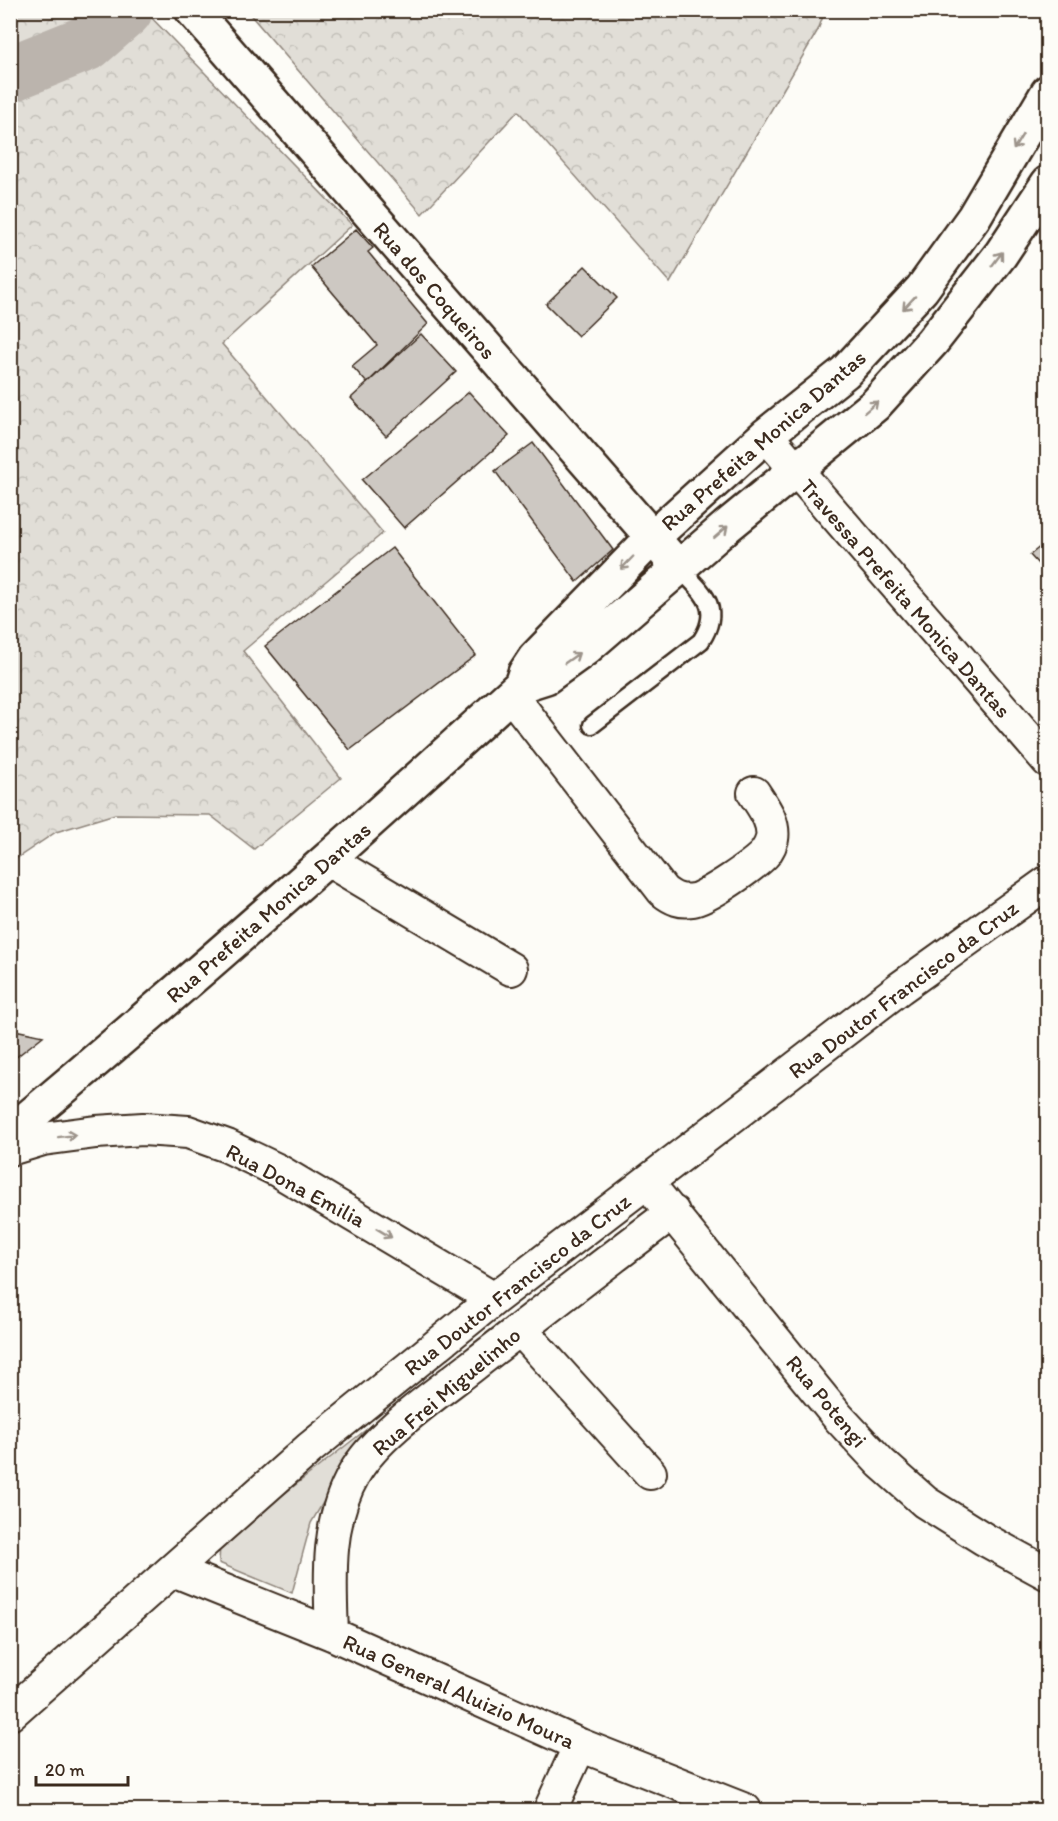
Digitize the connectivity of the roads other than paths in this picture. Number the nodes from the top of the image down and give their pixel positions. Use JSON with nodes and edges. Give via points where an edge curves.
{"nodes":[{"id":1,"x":199,"y":18,"type":"edge"},
{"id":2,"x":1047,"y":92,"type":"edge"},
{"id":3,"x":1047,"y":183,"type":"edge"},
{"id":4,"x":766,"y":435,"type":"junction"},
{"id":5,"x":794,"y":470,"type":"junction"},
{"id":6,"x":652,"y":538,"type":"junction"},
{"id":7,"x":679,"y":568,"type":"junction"},
{"id":8,"x":516,"y":690,"type":"junction"},
{"id":9,"x":591,"y":725,"type":"dead end"},
{"id":10,"x":1047,"y":761,"type":"edge"},
{"id":11,"x":754,"y":793,"type":"dead end"},
{"id":12,"x":328,"y":860,"type":"junction"},
{"id":13,"x":1047,"y":882,"type":"edge"},
{"id":14,"x":511,"y":969,"type":"dead end"},
{"id":15,"x":10,"y":1133,"type":"edge"},
{"id":16,"x":10,"y":1149,"type":"edge"},
{"id":17,"x":647,"y":1184,"type":"junction"},
{"id":18,"x":673,"y":1212,"type":"junction"},
{"id":19,"x":494,"y":1299,"type":"junction"},
{"id":20,"x":520,"y":1329,"type":"junction"},
{"id":21,"x":650,"y":1473,"type":"dead end"},
{"id":22,"x":173,"y":1570,"type":"junction"},
{"id":23,"x":1047,"y":1574,"type":"edge"},
{"id":24,"x":332,"y":1634,"type":"junction"},
{"id":25,"x":10,"y":1714,"type":"edge"},
{"id":26,"x":580,"y":1745,"type":"junction"},
{"id":27,"x":550,"y":1810,"type":"edge"},
{"id":28,"x":745,"y":1810,"type":"edge"}],
"edges":[{"from":1,"to":6,"type":"main road","name":"Rua dos Coqueiros"},
{"from":2,"to":4,"type":"main road","name":"Rua Prefeita Monica Dantas","one_way":true,"via":[[974,217],[922,289],[845,372]]},
{"from":5,"to":3,"type":"main road","name":"Rua Prefeita Monica Dantas","one_way":true,"via":[[875,405],[932,342],[1001,254]]},
{"from":4,"to":5,"type":"street","name":"Travessa Prefeita Monica Dantas"},
{"from":4,"to":6,"type":"main road","name":"Rua Prefeita Monica Dantas"},
{"from":7,"to":5,"type":"main road","name":"Rua Prefeita Monica Dantas","one_way":true},
{"from":5,"to":10,"type":"street","name":"Travessa Prefeita Monica Dantas"},
{"from":6,"to":7,"type":"main road","name":"Rua dos Coqueiros"},
{"from":6,"to":8,"type":"main road","name":"Rua Prefeita Monica Dantas","one_way":true,"via":[[535,658]]},
{"from":8,"to":7,"type":"main road","name":"Rua Prefeita Monica Dantas","one_way":true,"via":[[546,676],[585,649]]},
{"from":7,"to":9,"type":"lane","via":[[706,596],[710,627],[701,641]]},
{"from":8,"to":11,"type":"street","via":[[663,891],[673,899],[696,900],[706,895],[767,851],[772,827]]},
{"from":8,"to":12,"type":"main road","name":"Rua Prefeita Monica Dantas"},
{"from":12,"to":14,"type":"street"},
{"from":12,"to":15,"type":"main road","name":"Rua Prefeita Monica Dantas"},
{"from":13,"to":17,"type":"street","name":"Rua Doutor Francisco da Cruz","via":[[900,988]]},
{"from":16,"to":19,"type":"street","name":"Rua Dona Emilia","one_way":true,"via":[[44,1139],[96,1132],[188,1132],[277,1170]]},
{"from":17,"to":18,"type":"street","name":"Rua Potengi"},
{"from":17,"to":19,"type":"street","name":"Rua Doutor Francisco da Cruz"},
{"from":18,"to":20,"type":"street","name":"Rua Frei Miguelinho"},
{"from":18,"to":23,"type":"street","name":"Rua Potengi","via":[[838,1417],[881,1463],[925,1502]]},
{"from":19,"to":22,"type":"street","name":"Rua Doutor Francisco da Cruz","via":[[309,1448]]},
{"from":20,"to":21,"type":"street"},
{"from":20,"to":24,"type":"street","name":"Rua Frei Miguelinho","via":[[404,1419],[353,1475],[335,1528],[330,1585]]},
{"from":22,"to":24,"type":"street","name":"Rua General Aluizio Moura"},
{"from":22,"to":25,"type":"street","name":"Rua Doutor Francisco da Cruz"},
{"from":24,"to":26,"type":"street","name":"Rua General Aluizio Moura"},
{"from":26,"to":27,"type":"street"},
{"from":26,"to":28,"type":"street","name":"Rua General Aluizio Moura"}]}
